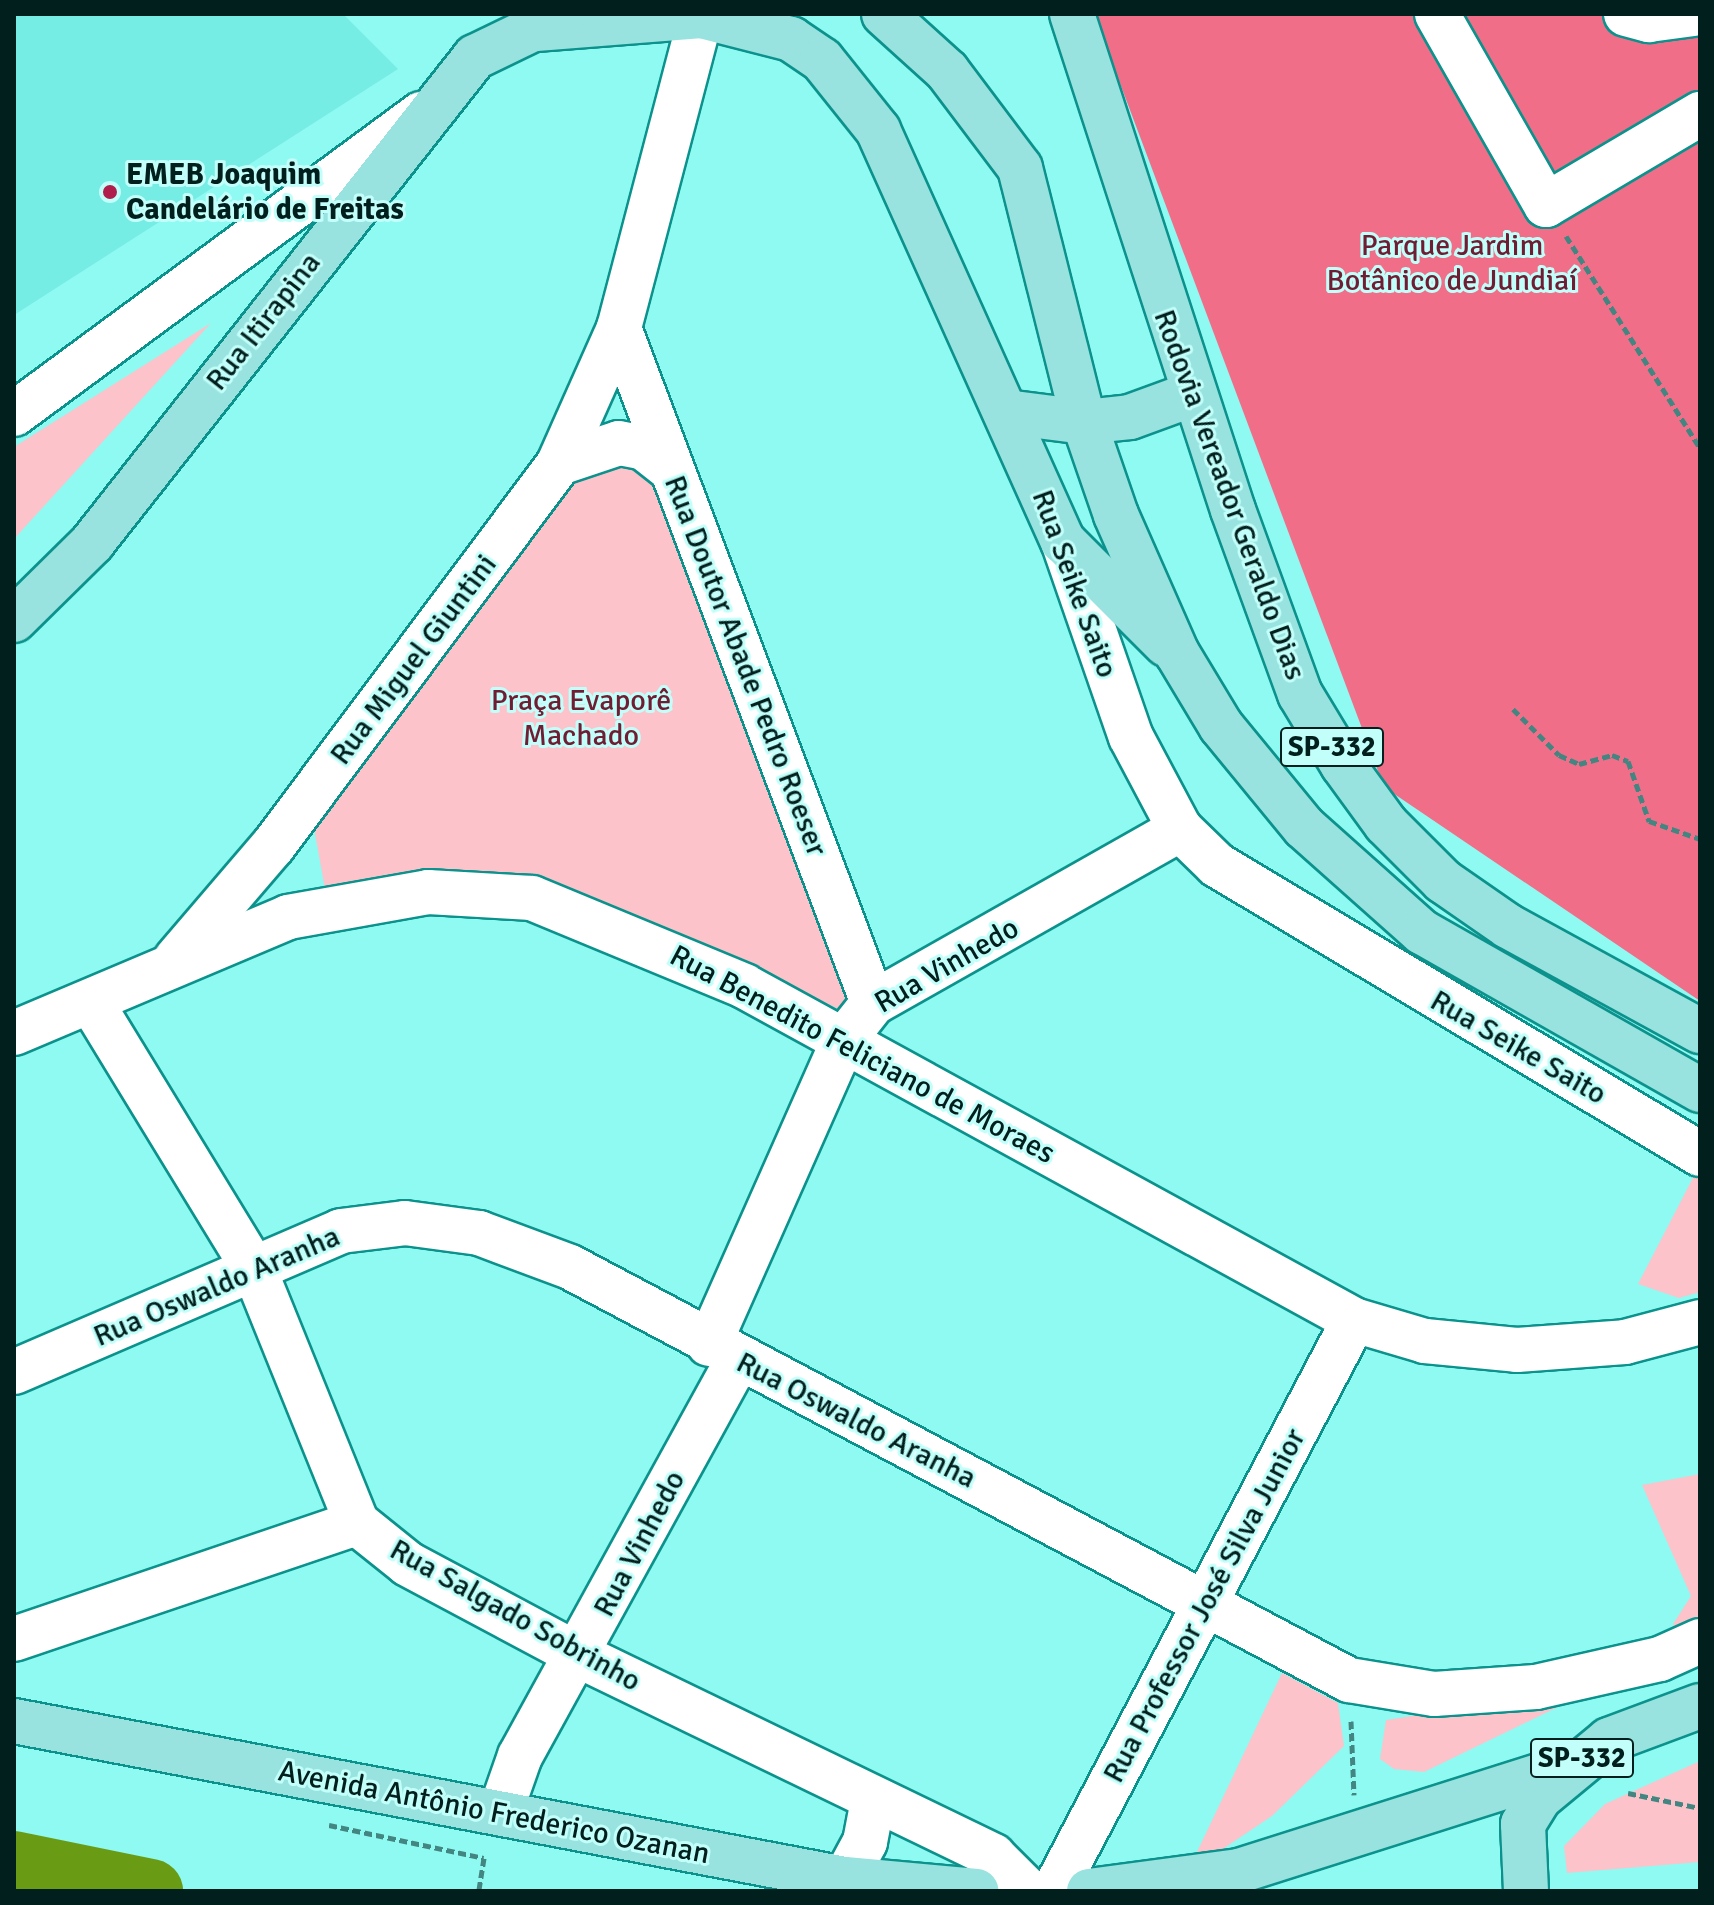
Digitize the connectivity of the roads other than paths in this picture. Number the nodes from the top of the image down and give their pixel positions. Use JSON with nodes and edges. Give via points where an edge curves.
{"nodes":[{"id":1,"x":884,"y":14,"type":"edge"},
{"id":2,"x":1072,"y":14,"type":"edge"},
{"id":3,"x":1437,"y":14,"type":"edge"},
{"id":4,"x":1626,"y":14,"type":"edge"},
{"id":5,"x":1694,"y":14,"type":"edge"},
{"id":6,"x":683,"y":15,"type":"edge"},
{"id":7,"x":550,"y":22,"type":"edge"},
{"id":8,"x":436,"y":103,"type":"junction"},
{"id":9,"x":1700,"y":114,"type":"edge"},
{"id":10,"x":619,"y":328,"type":"junction"},
{"id":11,"x":1193,"y":394,"type":"junction"},
{"id":12,"x":1006,"y":412,"type":"junction"},
{"id":13,"x":14,"y":414,"type":"edge"},
{"id":14,"x":1084,"y":422,"type":"junction"},
{"id":15,"x":559,"y":463,"type":"junction"},
{"id":16,"x":670,"y":468,"type":"junction"},
{"id":17,"x":1063,"y":541,"type":"junction"},
{"id":18,"x":14,"y":620,"type":"edge"},
{"id":19,"x":1177,"y":653,"type":"junction"},
{"id":20,"x":1180,"y":829,"type":"junction"},
{"id":21,"x":273,"y":846,"type":"junction"},
{"id":22,"x":288,"y":917,"type":"junction"},
{"id":23,"x":169,"y":967,"type":"junction"},
{"id":24,"x":91,"y":1002,"type":"junction"},
{"id":25,"x":873,"y":1003,"type":"junction"},
{"id":26,"x":1700,"y":1031,"type":"edge"},
{"id":27,"x":14,"y":1033,"type":"edge"},
{"id":28,"x":843,"y":1041,"type":"junction"},
{"id":29,"x":1700,"y":1090,"type":"edge"},
{"id":30,"x":1700,"y":1154,"type":"edge"},
{"id":31,"x":255,"y":1271,"type":"junction"},
{"id":32,"x":1354,"y":1320,"type":"junction"},
{"id":33,"x":1700,"y":1322,"type":"edge"},
{"id":34,"x":723,"y":1352,"type":"junction"},
{"id":35,"x":14,"y":1372,"type":"edge"},
{"id":36,"x":357,"y":1523,"type":"junction"},
{"id":37,"x":1208,"y":1603,"type":"junction"},
{"id":38,"x":14,"y":1639,"type":"edge"},
{"id":39,"x":1700,"y":1641,"type":"edge"},
{"id":40,"x":580,"y":1656,"type":"junction"},
{"id":41,"x":1700,"y":1706,"type":"edge"},
{"id":42,"x":14,"y":1721,"type":"edge"},
{"id":43,"x":1574,"y":1765,"type":"junction"},
{"id":44,"x":873,"y":1800,"type":"junction"},
{"id":45,"x":500,"y":1813,"type":"junction"},
{"id":46,"x":1524,"y":1878,"type":"edge"},
{"id":47,"x":845,"y":1879,"type":"junction"},
{"id":48,"x":976,"y":1891,"type":"edge"},
{"id":49,"x":1028,"y":1891,"type":"edge"},
{"id":50,"x":1054,"y":1891,"type":"edge"},
{"id":51,"x":1089,"y":1891,"type":"edge"}],
"edges":[{"from":1,"to":14,"type":"main road","number":"SP-332","via":[[957,83],[1020,168]]},
{"from":2,"to":11,"type":"main road","name":"Rodovia Vereador Geraldo Dias","number":"SP-332"},
{"from":3,"to":9,"type":"street","via":[[1546,205]]},
{"from":4,"to":5,"type":"street","via":[[1649,20]]},
{"from":6,"to":7,"type":"main road","name":"Rua Seike Saito","via":[[571,31]]},
{"from":6,"to":10,"type":"street","name":"Rua Miguel Giuntini"},
{"from":6,"to":12,"type":"main road","name":"Rua Seike Saito","via":[[791,39],[847,85],[911,195]]},
{"from":7,"to":8,"type":"main road","name":"Rua Itirapina","via":[[475,57]]},
{"from":8,"to":13,"type":"street"},
{"from":8,"to":18,"type":"main road","name":"Rua Itirapina","via":[[92,543]]},
{"from":10,"to":15,"type":"street","name":"Rua Miguel Giuntini"},
{"from":10,"to":16,"type":"street","name":"Rua Doutor Abade Pedro Roeser"},
{"from":11,"to":14,"type":"main road","via":[[1130,417]]},
{"from":11,"to":26,"type":"main road","name":"Rodovia Vereador Geraldo Dias","number":"SP-332","via":[[1300,694],[1386,824],[1443,881],[1508,926]]},
{"from":12,"to":14,"type":"main road"},
{"from":12,"to":17,"type":"main road","name":"Rua Seike Saito"},
{"from":14,"to":19,"type":"main road","number":"SP-332"},
{"from":15,"to":16,"type":"street","via":[[619,443],[644,448]]},
{"from":15,"to":21,"type":"street","name":"Rua Miguel Giuntini"},
{"from":16,"to":25,"type":"street","name":"Rua Doutor Abade Pedro Roeser"},
{"from":17,"to":19,"type":"main road"},
{"from":17,"to":20,"type":"street","name":"Rua Seike Saito","via":[[1131,737]]},
{"from":19,"to":29,"type":"main road","number":"SP-332","via":[[1221,726],[1361,883],[1434,939]]},
{"from":20,"to":25,"type":"street","name":"Rua Vinhedo"},
{"from":20,"to":30,"type":"street","name":"Rua Seike Saito","via":[[1217,865],[1285,912]]},
{"from":21,"to":22,"type":"street"},
{"from":21,"to":23,"type":"street","name":"Rua Miguel Giuntini"},
{"from":22,"to":23,"type":"street","name":"Rua Benedito Feliciano de Moraes"},
{"from":22,"to":28,"type":"street","name":"Rua Benedito Feliciano de Moraes","via":[[428,892],[532,898],[744,986]]},
{"from":23,"to":24,"type":"street","name":"Rua Benedito Feliciano de Moraes"},
{"from":24,"to":27,"type":"street","name":"Rua Benedito Feliciano de Moraes"},
{"from":24,"to":31,"type":"street"},
{"from":25,"to":28,"type":"street","name":"Rua Vinhedo"},
{"from":28,"to":32,"type":"street","name":"Rua Benedito Feliciano de Moraes"},
{"from":28,"to":34,"type":"street","name":"Rua Vinhedo"},
{"from":31,"to":34,"type":"street","name":"Rua Oswaldo Aranha","via":[[341,1231],[405,1223],[479,1233],[570,1267]]},
{"from":31,"to":35,"type":"street","name":"Rua Oswaldo Aranha"},
{"from":31,"to":36,"type":"street"},
{"from":32,"to":33,"type":"street","name":"Rua Benedito Feliciano de Moraes","via":[[1425,1341],[1517,1350],[1625,1342]]},
{"from":32,"to":37,"type":"street","name":"Rua Professor José Silva Junior"},
{"from":34,"to":37,"type":"street","name":"Rua Oswaldo Aranha"},
{"from":34,"to":40,"type":"street","name":"Rua Vinhedo"},
{"from":36,"to":38,"type":"street","name":"Rua Salgado Sobrinho"},
{"from":36,"to":40,"type":"street","name":"Rua Salgado Sobrinho","via":[[408,1564]]},
{"from":37,"to":39,"type":"street","name":"Rua Oswaldo Aranha","via":[[1349,1680],[1434,1694],[1536,1687],[1660,1659]]},
{"from":37,"to":50,"type":"street","name":"Rua Professor José Silva Junior"},
{"from":40,"to":44,"type":"street","name":"Rua Salgado Sobrinho"},
{"from":40,"to":45,"type":"street","name":"Rua Vinhedo","via":[[520,1756]]},
{"from":41,"to":43,"type":"main road","number":"SP-332","via":[[1609,1740]]},
{"from":42,"to":45,"type":"main road","name":"Avenida Antônio Frederico Ozanan"},
{"from":43,"to":46,"type":"main road","number":"SP-332","via":[[1523,1824]]},
{"from":43,"to":51,"type":"main road","via":[[1239,1871]]},
{"from":44,"to":47,"type":"street","via":[[865,1842]]},
{"from":44,"to":49,"type":"street","name":"Rua Salgado Sobrinho","via":[[993,1856]]},
{"from":45,"to":47,"type":"main road","name":"Avenida Antônio Frederico Ozanan"},
{"from":47,"to":48,"type":"main road","name":"Avenida Antônio Frederico Ozanan"}]}
